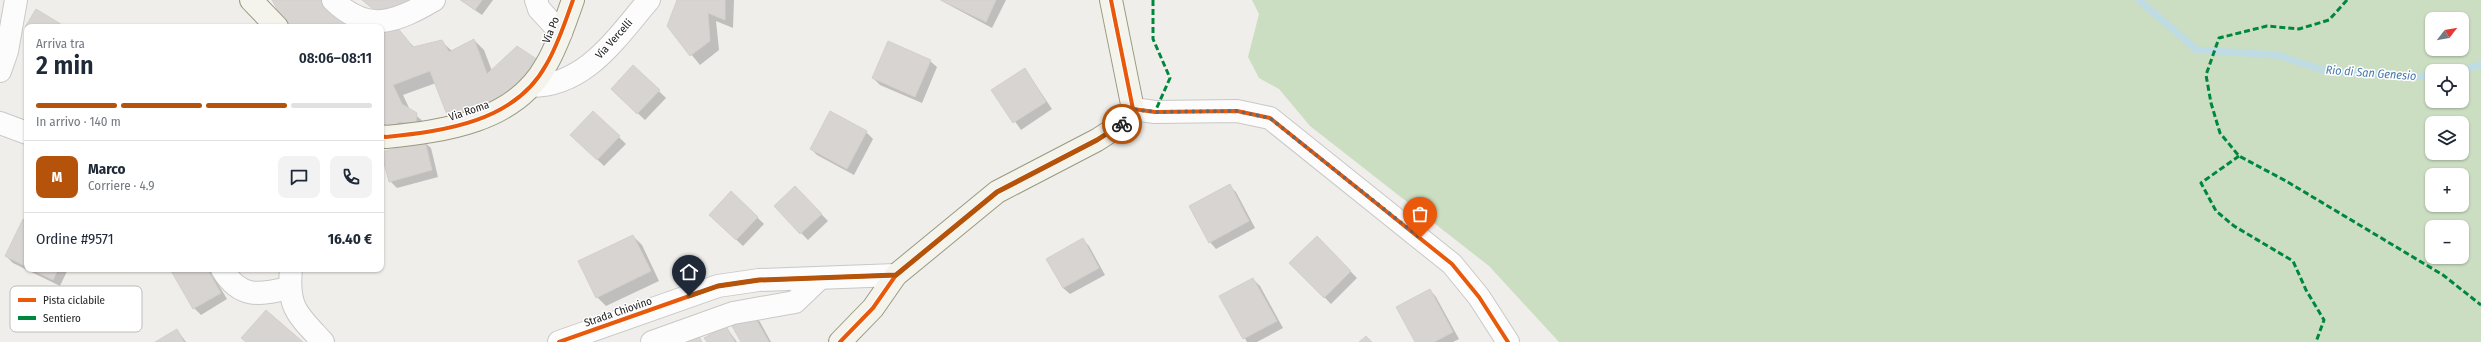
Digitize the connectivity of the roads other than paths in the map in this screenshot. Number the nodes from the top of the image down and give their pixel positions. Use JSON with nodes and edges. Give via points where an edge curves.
{"nodes":[{"id":1,"x":16,"y":0,"type":"edge"},
{"id":2,"x":333,"y":0,"type":"edge"},
{"id":3,"x":434,"y":0,"type":"edge"},
{"id":4,"x":536,"y":0,"type":"edge"},
{"id":5,"x":573,"y":0,"type":"edge"},
{"id":6,"x":649,"y":0,"type":"edge"},
{"id":7,"x":1110,"y":0,"type":"edge"},
{"id":8,"x":252,"y":1,"type":"edge"},
{"id":9,"x":274,"y":24,"type":"edge"},
{"id":10,"x":561,"y":33,"type":"junction"},
{"id":11,"x":546,"y":66,"type":"joint"},
{"id":12,"x":0,"y":71,"type":"edge"},
{"id":13,"x":531,"y":86,"type":"junction"},
{"id":14,"x":1133,"y":109,"type":"junction"},
{"id":15,"x":0,"y":123,"type":"edge"},
{"id":16,"x":24,"y":132,"type":"edge"},
{"id":17,"x":384,"y":136,"type":"edge"},
{"id":18,"x":224,"y":272,"type":"edge"},
{"id":19,"x":896,"y":275,"type":"junction"},
{"id":20,"x":820,"y":278,"type":"junction"},
{"id":21,"x":290,"y":279,"type":"edge"},
{"id":22,"x":323,"y":342,"type":"edge"},
{"id":23,"x":559,"y":342,"type":"edge"},
{"id":24,"x":652,"y":342,"type":"edge"},
{"id":25,"x":840,"y":342,"type":"edge"},
{"id":26,"x":1508,"y":342,"type":"edge"}],
"edges":[{"from":1,"to":12,"type":"street","via":[[7,51]]},
{"from":2,"to":3,"type":"street","via":[[350,15],[377,22],[389,21]]},
{"from":4,"to":10,"type":"street","via":[[539,9]]},
{"from":5,"to":10,"type":"street","name":"Via Po"},
{"from":6,"to":13,"type":"street","name":"Via Vercelli","via":[[599,58],[579,74],[548,86]]},
{"from":7,"to":14,"type":"street"},
{"from":8,"to":9,"type":"street"},
{"from":10,"to":11,"type":"street","name":"Via Po"},
{"from":11,"to":13,"type":"street","name":"Via Roma"},
{"from":13,"to":17,"type":"street","name":"Via Roma","via":[[498,111],[466,125],[402,136]]},
{"from":14,"to":19,"type":"street","via":[[1125,122],[1097,140],[997,192]]},
{"from":14,"to":26,"type":"street","via":[[1155,112],[1237,111],[1270,118],[1452,264],[1479,297]]},
{"from":15,"to":16,"type":"street"},
{"from":18,"to":21,"type":"street","via":[[245,293],[263,294]]},
{"from":19,"to":20,"type":"street","name":"Strada Chiovino"},
{"from":19,"to":25,"type":"street","via":[[873,308]]},
{"from":20,"to":23,"type":"street","name":"Strada Chiovino","via":[[759,280],[718,286]]},
{"from":20,"to":24,"type":"street","via":[[795,302],[733,313]]},
{"from":21,"to":22,"type":"street","via":[[295,313]]}]}
